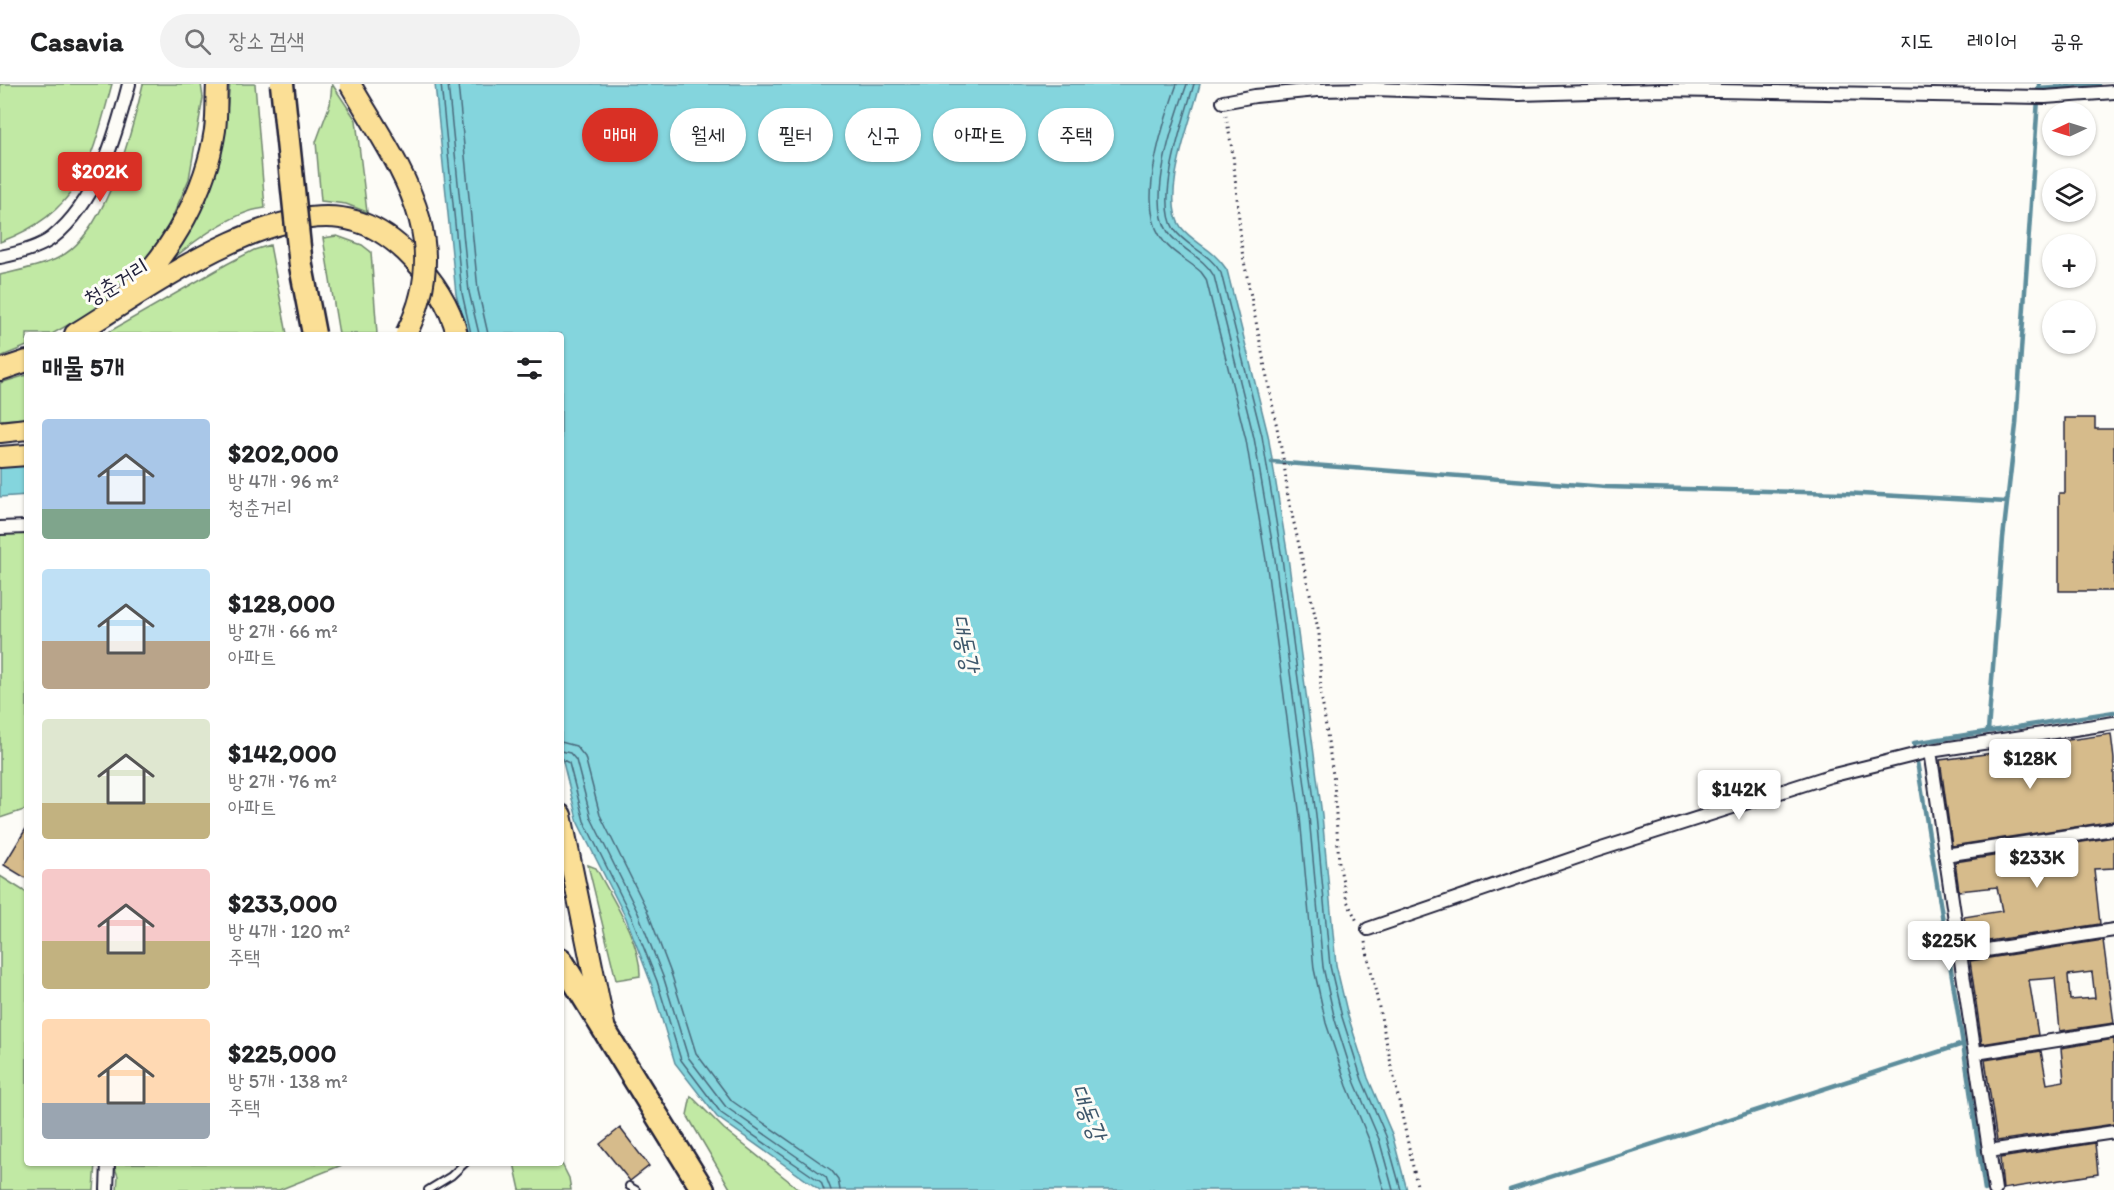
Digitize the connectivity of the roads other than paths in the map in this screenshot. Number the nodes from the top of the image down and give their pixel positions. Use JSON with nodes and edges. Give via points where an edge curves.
{"nodes":[{"id":1,"x":129,"y":84,"type":"edge"},
{"id":2,"x":217,"y":84,"type":"edge"},
{"id":3,"x":282,"y":84,"type":"edge"},
{"id":4,"x":350,"y":84,"type":"edge"},
{"id":5,"x":2114,"y":92,"type":"edge"},
{"id":6,"x":1224,"y":102,"type":"road end"},
{"id":7,"x":0,"y":257,"type":"edge"},
{"id":8,"x":101,"y":318,"type":"junction"},
{"id":9,"x":78,"y":332,"type":"edge"},
{"id":10,"x":314,"y":332,"type":"edge"},
{"id":11,"x":407,"y":332,"type":"edge"},
{"id":12,"x":456,"y":332,"type":"edge"},
{"id":13,"x":24,"y":362,"type":"edge"},
{"id":14,"x":0,"y":370,"type":"edge"},
{"id":15,"x":24,"y":429,"type":"edge"},
{"id":16,"x":0,"y":432,"type":"edge"},
{"id":17,"x":24,"y":455,"type":"edge"},
{"id":18,"x":0,"y":457,"type":"edge"},
{"id":19,"x":24,"y":527,"type":"edge"},
{"id":20,"x":0,"y":528,"type":"edge"},
{"id":21,"x":2114,"y":723,"type":"edge"},
{"id":22,"x":1930,"y":751,"type":"junction"},
{"id":23,"x":2114,"y":829,"type":"edge"},
{"id":24,"x":564,"y":830,"type":"edge"},
{"id":25,"x":1945,"y":855,"type":"junction"},
{"id":26,"x":2114,"y":930,"type":"edge"},
{"id":27,"x":1367,"y":933,"type":"road end"},
{"id":28,"x":1961,"y":954,"type":"junction"},
{"id":29,"x":564,"y":965,"type":"edge"},
{"id":30,"x":605,"y":1031,"type":"junction"},
{"id":31,"x":2114,"y":1031,"type":"edge"},
{"id":32,"x":1976,"y":1053,"type":"junction"},
{"id":33,"x":2114,"y":1132,"type":"edge"},
{"id":34,"x":1989,"y":1151,"type":"junction"},
{"id":35,"x":108,"y":1166,"type":"edge"},
{"id":36,"x":462,"y":1166,"type":"edge"},
{"id":37,"x":629,"y":1186,"type":"dead end"},
{"id":38,"x":107,"y":1190,"type":"edge"},
{"id":39,"x":428,"y":1190,"type":"edge"},
{"id":40,"x":636,"y":1190,"type":"edge"},
{"id":41,"x":702,"y":1190,"type":"edge"},
{"id":42,"x":1995,"y":1190,"type":"edge"}],
"edges":[{"from":1,"to":7,"type":"street","via":[[96,181],[73,218],[50,240]]},
{"from":2,"to":8,"type":"main road","via":[[215,130],[191,205],[145,277]]},
{"from":3,"to":10,"type":"highway","bridge":true,"via":[[301,266]]},
{"from":4,"to":11,"type":"main road","bridge":true,"via":[[404,176],[418,210],[427,259],[423,295]]},
{"from":5,"to":6,"type":"street","via":[[2045,97],[1673,90],[1519,94],[1374,89],[1317,90]]},
{"from":8,"to":9,"type":"main road","name":"청춘거리"},
{"from":8,"to":12,"type":"main road","name":"청춘거리","bridge":true,"via":[[181,270],[267,227],[334,217],[384,234],[422,267],[444,298]]},
{"from":13,"to":14,"type":"main road"},
{"from":15,"to":16,"type":"main road"},
{"from":17,"to":18,"type":"main road"},
{"from":19,"to":20,"type":"street"},
{"from":21,"to":22,"type":"street"},
{"from":22,"to":25,"type":"street"},
{"from":22,"to":27,"type":"street","via":[[1819,780],[1595,851]]},
{"from":23,"to":25,"type":"street"},
{"from":24,"to":30,"type":"main road"},
{"from":25,"to":28,"type":"street"},
{"from":26,"to":28,"type":"street"},
{"from":28,"to":32,"type":"street"},
{"from":29,"to":30,"type":"highway"},
{"from":30,"to":41,"type":"highway"},
{"from":31,"to":32,"type":"street"},
{"from":32,"to":34,"type":"street"},
{"from":33,"to":34,"type":"street"},
{"from":34,"to":42,"type":"street"},
{"from":35,"to":38,"type":"street"},
{"from":36,"to":39,"type":"lane"},
{"from":37,"to":40,"type":"lane"}]}
